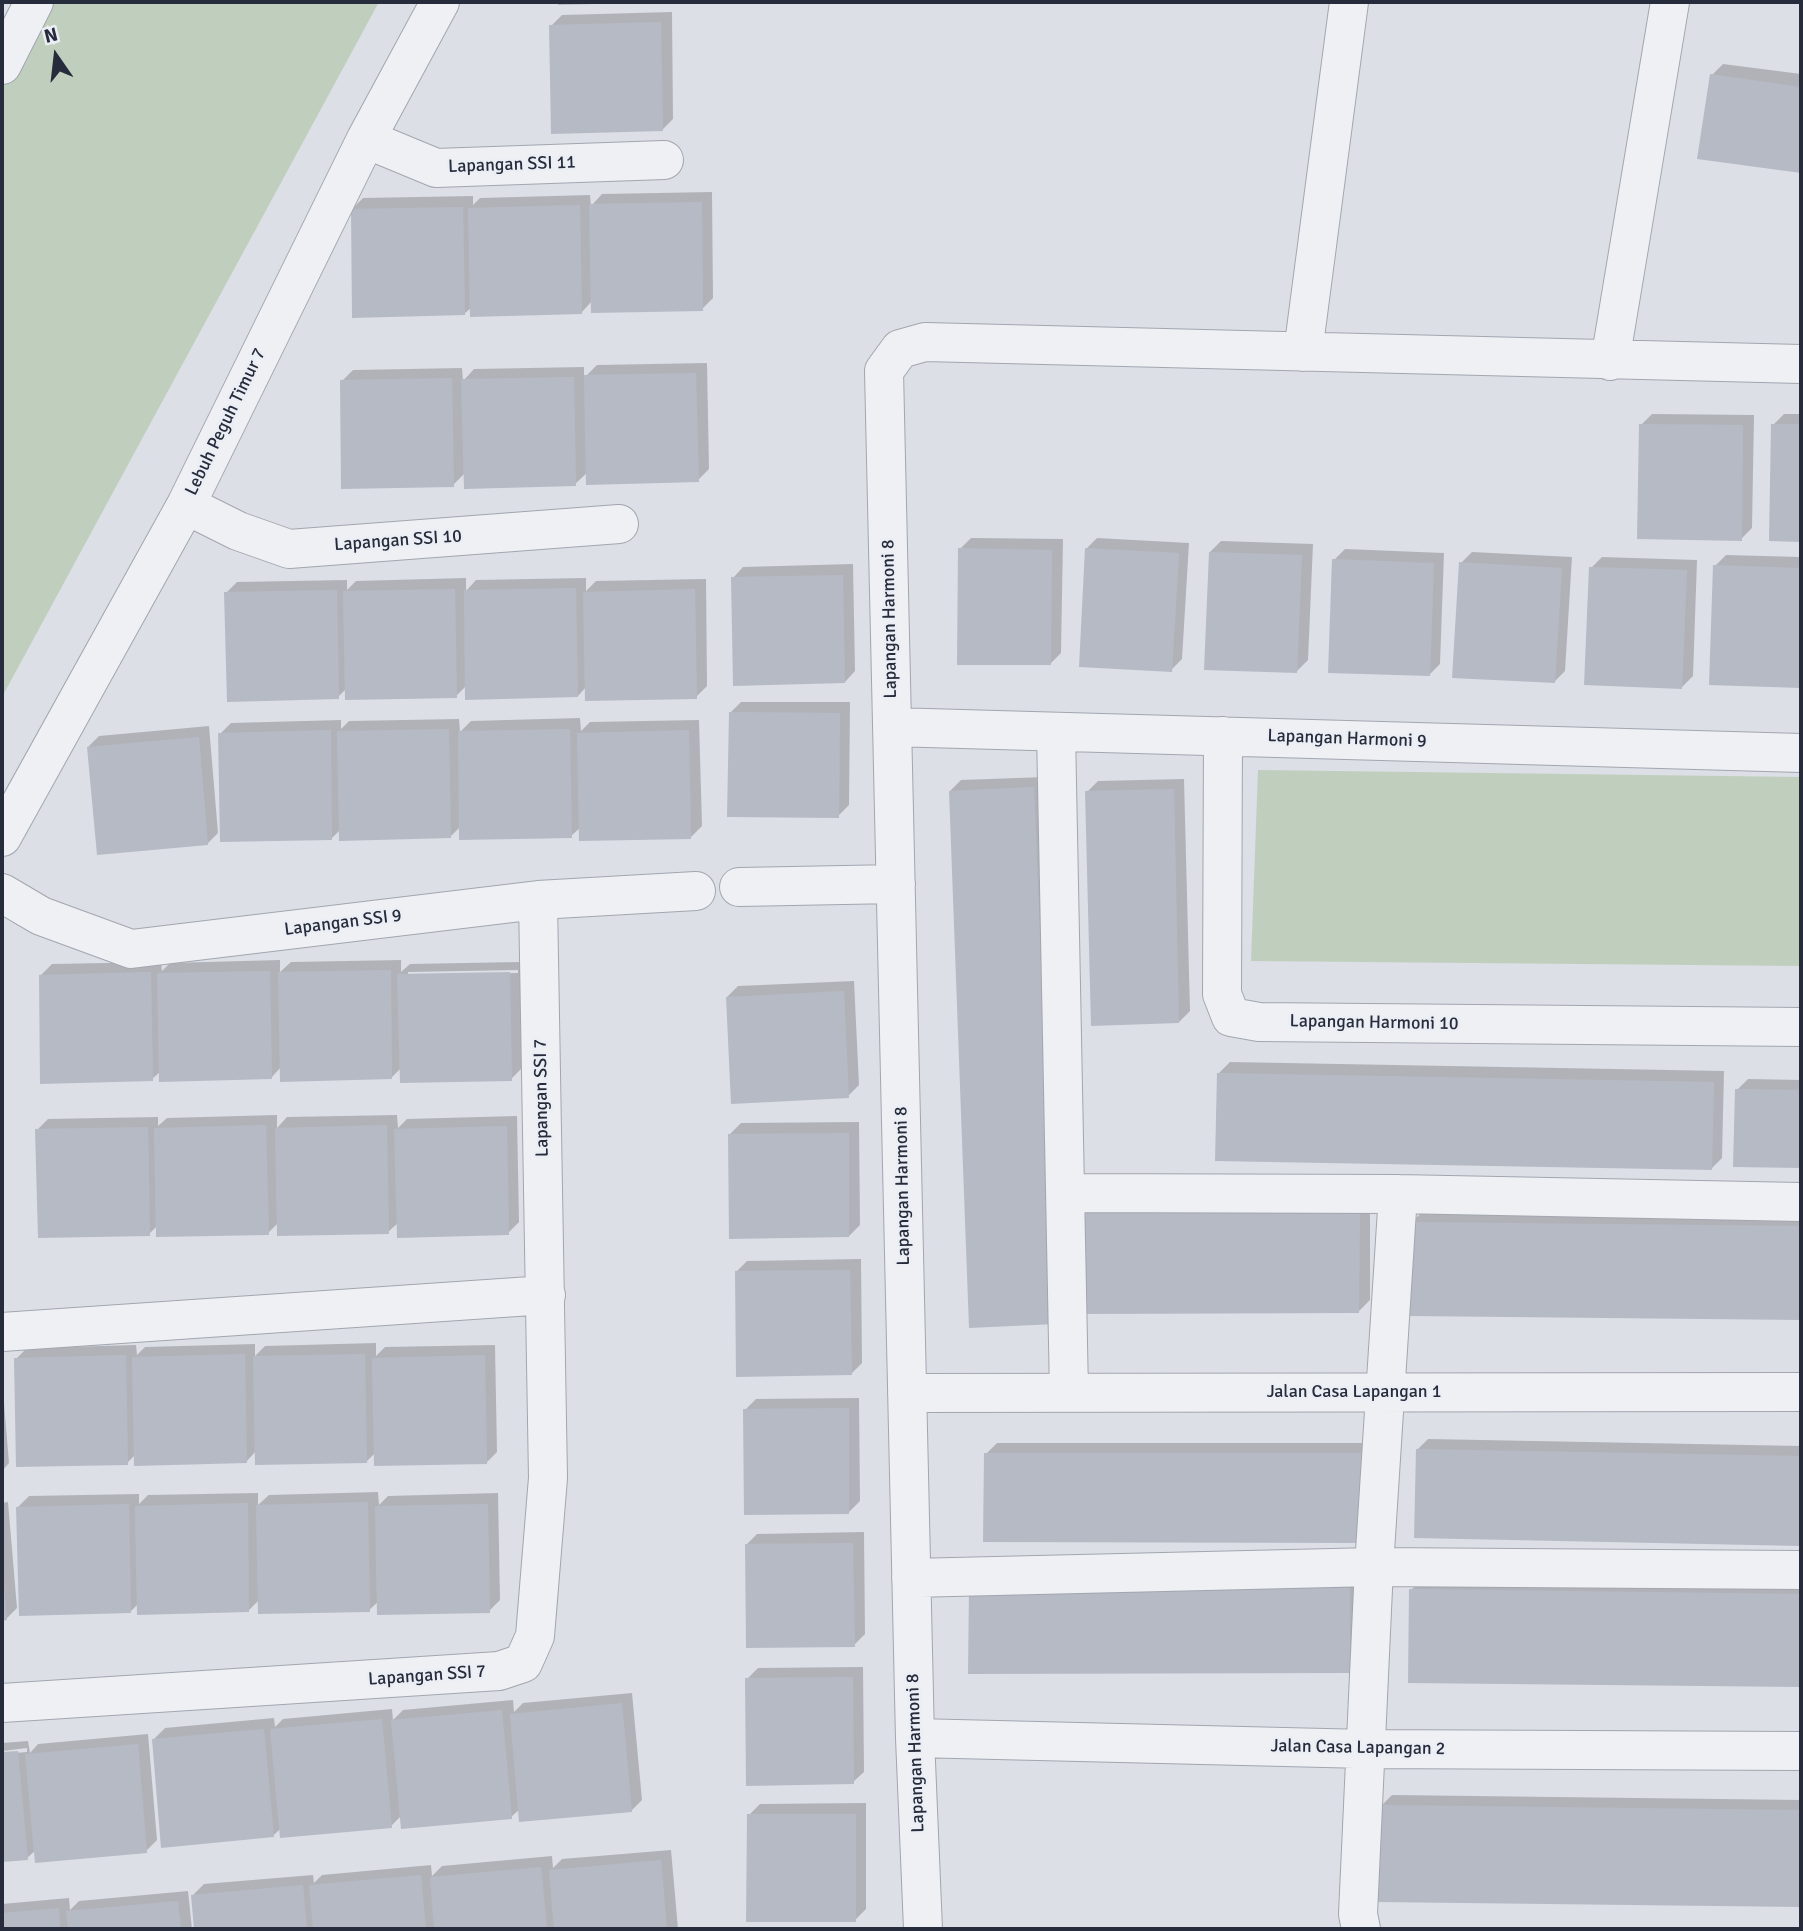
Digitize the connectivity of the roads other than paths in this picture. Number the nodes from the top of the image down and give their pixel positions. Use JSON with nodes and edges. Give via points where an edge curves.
{"nodes":[{"id":1,"x":34,"y":2,"type":"edge"},
{"id":2,"x":440,"y":2,"type":"edge"},
{"id":3,"x":1349,"y":2,"type":"edge"},
{"id":4,"x":1670,"y":2,"type":"edge"},
{"id":5,"x":2,"y":65,"type":"edge"},
{"id":6,"x":366,"y":139,"type":"junction"},
{"id":7,"x":664,"y":160,"type":"dead end"},
{"id":8,"x":1303,"y":352,"type":"junction"},
{"id":9,"x":1610,"y":360,"type":"junction"},
{"id":10,"x":1801,"y":364,"type":"edge"},
{"id":11,"x":186,"y":505,"type":"junction"},
{"id":12,"x":619,"y":524,"type":"dead end"},
{"id":13,"x":892,"y":727,"type":"junction"},
{"id":14,"x":1056,"y":732,"type":"junction"},
{"id":15,"x":1223,"y":736,"type":"junction"},
{"id":16,"x":1801,"y":753,"type":"edge"},
{"id":17,"x":2,"y":836,"type":"edge"},
{"id":18,"x":897,"y":884,"type":"junction"},
{"id":19,"x":738,"y":887,"type":"dead end"},
{"id":20,"x":696,"y":891,"type":"dead end"},
{"id":21,"x":2,"y":893,"type":"edge"},
{"id":22,"x":538,"y":900,"type":"junction"},
{"id":23,"x":1801,"y":1027,"type":"edge"},
{"id":24,"x":1067,"y":1193,"type":"junction"},
{"id":25,"x":1398,"y":1194,"type":"junction"},
{"id":26,"x":1801,"y":1202,"type":"edge"},
{"id":27,"x":546,"y":1295,"type":"junction"},
{"id":28,"x":2,"y":1332,"type":"edge"},
{"id":29,"x":1385,"y":1392,"type":"junction"},
{"id":30,"x":1801,"y":1392,"type":"edge"},
{"id":31,"x":907,"y":1393,"type":"junction"},
{"id":32,"x":1069,"y":1393,"type":"junction"},
{"id":33,"x":1374,"y":1567,"type":"junction"},
{"id":34,"x":1801,"y":1570,"type":"edge"},
{"id":35,"x":911,"y":1578,"type":"junction"},
{"id":36,"x":2,"y":1703,"type":"edge"},
{"id":37,"x":915,"y":1738,"type":"junction"},
{"id":38,"x":1366,"y":1749,"type":"junction"},
{"id":39,"x":1801,"y":1751,"type":"edge"},
{"id":40,"x":923,"y":1929,"type":"edge"},
{"id":41,"x":1361,"y":1929,"type":"edge"}],
"edges":[{"from":1,"to":5,"type":"street"},
{"from":2,"to":6,"type":"street","name":"Lebuh Peguh Timur 7"},
{"from":3,"to":8,"type":"street"},
{"from":4,"to":9,"type":"street"},
{"from":6,"to":7,"type":"street","name":"Lapangan SSI 11","via":[[436,168]]},
{"from":6,"to":11,"type":"street","name":"Lebuh Peguh Timur 7"},
{"from":8,"to":9,"type":"street","name":"Lapangan Harmoni 8"},
{"from":8,"to":13,"type":"street","name":"Lapangan Harmoni 8","via":[[925,342],[900,349],[884,370]]},
{"from":9,"to":10,"type":"street","name":"Lapangan Harmoni 8"},
{"from":11,"to":12,"type":"street","name":"Lapangan SSI 10","via":[[289,549]]},
{"from":11,"to":17,"type":"street","name":"Lebuh Peguh Timur 7"},
{"from":13,"to":14,"type":"street","name":"Lapangan Harmoni 9"},
{"from":13,"to":18,"type":"street","name":"Lapangan Harmoni 8"},
{"from":14,"to":15,"type":"street","name":"Lapangan Harmoni 9"},
{"from":14,"to":24,"type":"street"},
{"from":15,"to":16,"type":"street","name":"Lapangan Harmoni 9"},
{"from":15,"to":23,"type":"street","name":"Lapangan Harmoni 10","via":[[1222,994],[1231,1017],[1259,1021]]},
{"from":18,"to":19,"type":"street"},
{"from":18,"to":31,"type":"street","name":"Lapangan Harmoni 8"},
{"from":20,"to":22,"type":"street","name":"Lapangan SSI 9"},
{"from":21,"to":22,"type":"street","name":"Lapangan SSI 9","via":[[41,916],[131,948]]},
{"from":22,"to":27,"type":"street","name":"Lapangan SSI 7"},
{"from":24,"to":25,"type":"street"},
{"from":24,"to":32,"type":"street"},
{"from":25,"to":26,"type":"street"},
{"from":25,"to":29,"type":"street"},
{"from":27,"to":28,"type":"street"},
{"from":27,"to":36,"type":"street","name":"Lapangan SSI 7","via":[[548,1478],[536,1636],[523,1663],[499,1671]]},
{"from":29,"to":30,"type":"street","name":"Jalan Casa Lapangan 1"},
{"from":29,"to":32,"type":"street","name":"Jalan Casa Lapangan 1"},
{"from":29,"to":33,"type":"street"},
{"from":31,"to":32,"type":"street","name":"Jalan Casa Lapangan 1"},
{"from":31,"to":35,"type":"street","name":"Lapangan Harmoni 8"},
{"from":33,"to":34,"type":"street"},
{"from":33,"to":35,"type":"street"},
{"from":33,"to":38,"type":"street"},
{"from":35,"to":37,"type":"street","name":"Lapangan Harmoni 8"},
{"from":37,"to":38,"type":"street","name":"Jalan Casa Lapangan 2"},
{"from":37,"to":40,"type":"street","name":"Lapangan Harmoni 8"},
{"from":38,"to":39,"type":"street","name":"Jalan Casa Lapangan 2"},
{"from":38,"to":41,"type":"street","via":[[1357,1914]]}]}
